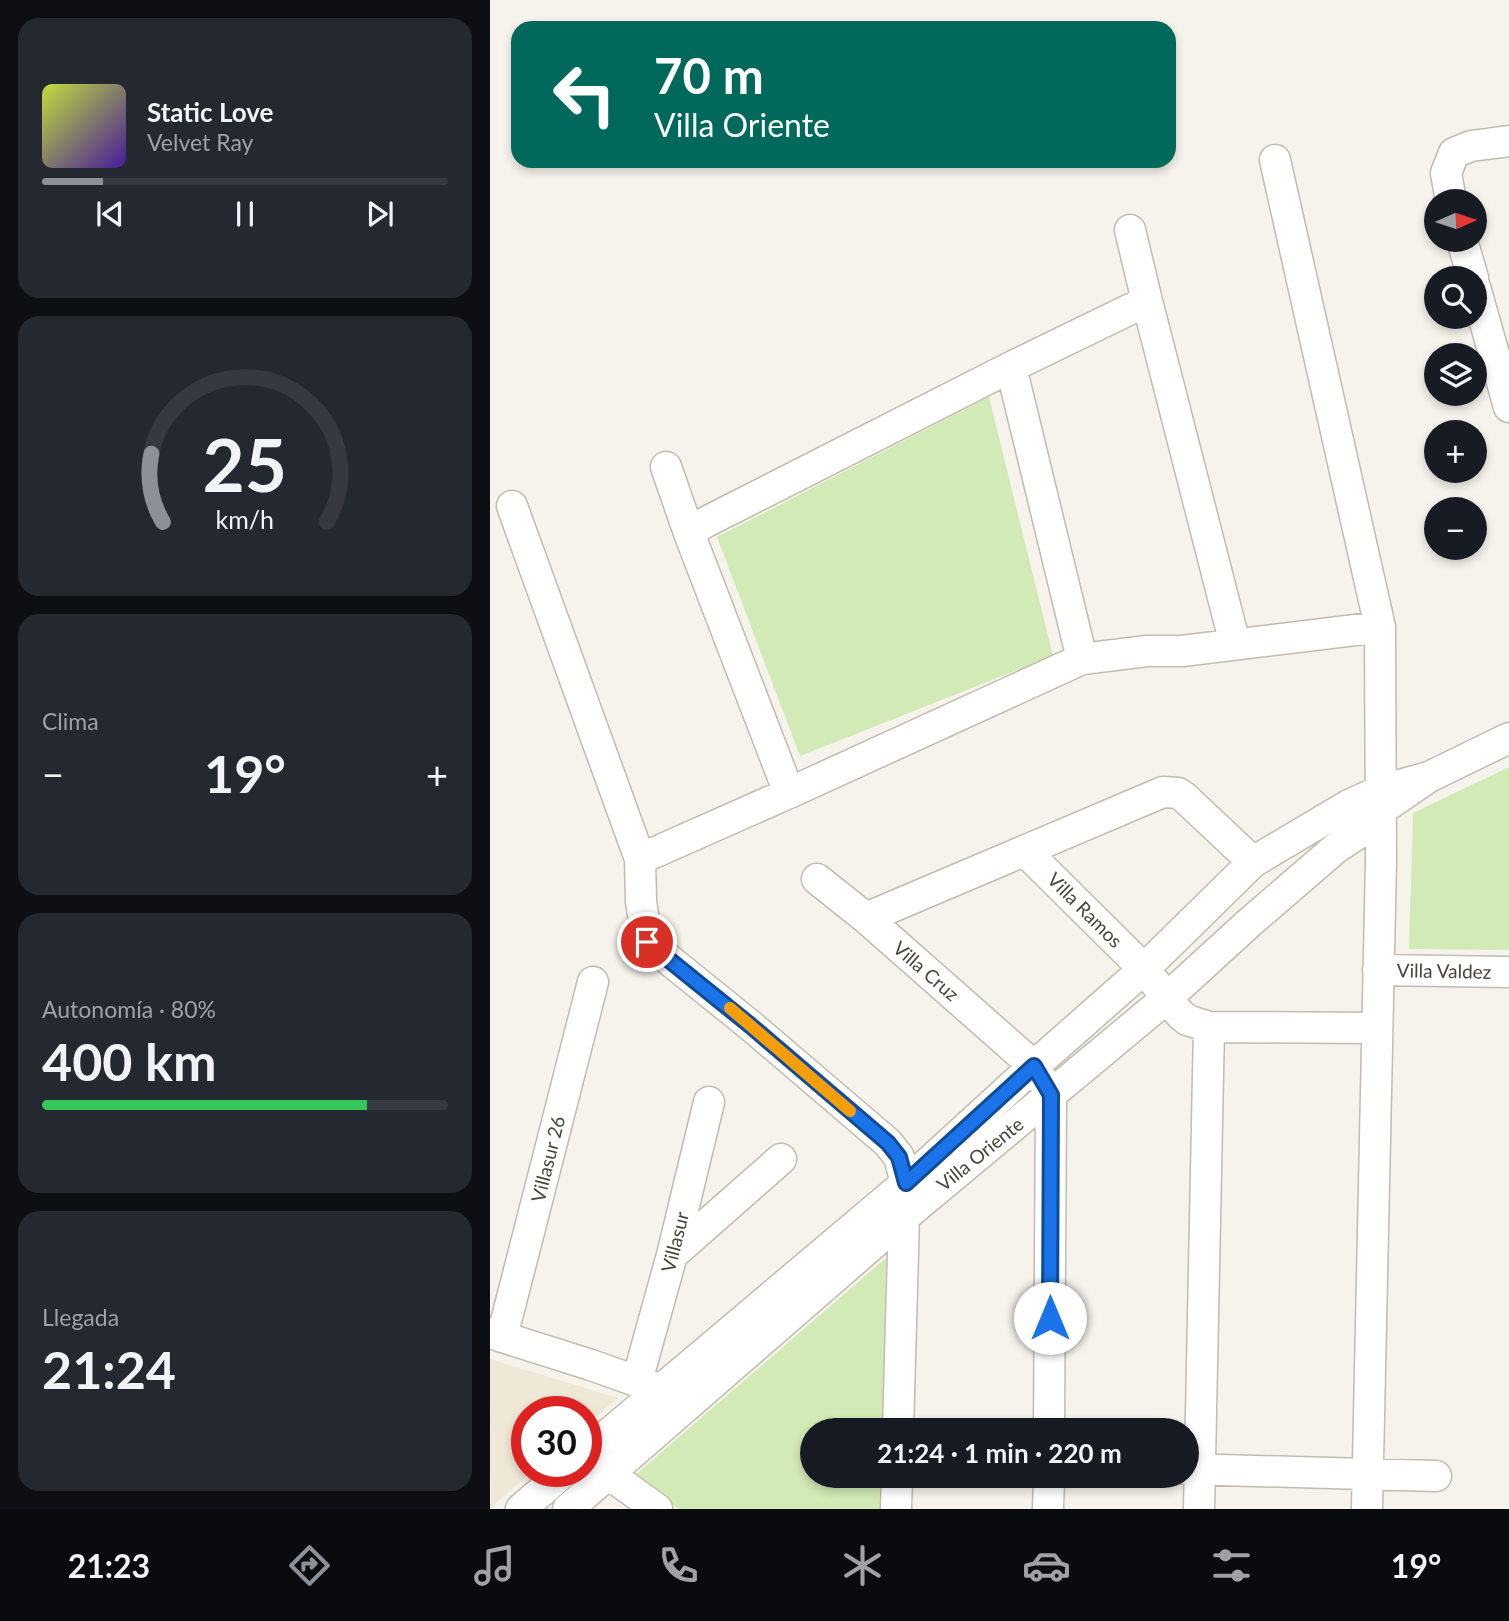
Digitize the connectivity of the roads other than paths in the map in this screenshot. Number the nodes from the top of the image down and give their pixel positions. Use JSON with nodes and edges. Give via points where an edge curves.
{"nodes":[{"id":1,"x":1509,"y":141,"type":"edge"},
{"id":2,"x":1275,"y":160,"type":"dead end"},
{"id":3,"x":1449,"y":189,"type":"edge"},
{"id":4,"x":1130,"y":230,"type":"dead end"},
{"id":5,"x":1147,"y":300,"type":"junction"},
{"id":6,"x":1487,"y":329,"type":"edge"},
{"id":7,"x":1011,"y":367,"type":"junction"},
{"id":8,"x":1509,"y":407,"type":"edge"},
{"id":9,"x":666,"y":467,"type":"dead end"},
{"id":10,"x":512,"y":506,"type":"dead end"},
{"id":11,"x":689,"y":533,"type":"junction"},
{"id":12,"x":1380,"y":627,"type":"junction"},
{"id":13,"x":1235,"y":644,"type":"junction"},
{"id":14,"x":1082,"y":659,"type":"junction"},
{"id":15,"x":1509,"y":738,"type":"edge"},
{"id":16,"x":789,"y":793,"type":"junction"},
{"id":17,"x":1382,"y":800,"type":"junction"},
{"id":18,"x":1026,"y":852,"type":"junction"},
{"id":19,"x":640,"y":859,"type":"junction"},
{"id":20,"x":1253,"y":862,"type":"junction"},
{"id":21,"x":817,"y":879,"type":"dead end"},
{"id":22,"x":866,"y":918,"type":"junction"},
{"id":23,"x":1144,"y":969,"type":"junction"},
{"id":24,"x":1378,"y":970,"type":"junction"},
{"id":25,"x":1509,"y":972,"type":"edge"},
{"id":26,"x":593,"y":982,"type":"dead end"},
{"id":27,"x":1168,"y":997,"type":"junction"},
{"id":28,"x":1209,"y":1027,"type":"junction"},
{"id":29,"x":1377,"y":1028,"type":"junction"},
{"id":30,"x":1034,"y":1066,"type":"junction"},
{"id":31,"x":1051,"y":1095,"type":"junction"},
{"id":32,"x":709,"y":1102,"type":"dead end"},
{"id":33,"x":781,"y":1159,"type":"dead end"},
{"id":34,"x":906,"y":1183,"type":"junction"},
{"id":35,"x":904,"y":1217,"type":"junction"},
{"id":36,"x":672,"y":1255,"type":"junction"},
{"id":37,"x":496,"y":1335,"type":"edge"},
{"id":38,"x":649,"y":1386,"type":"junction"},
{"id":39,"x":898,"y":1418,"type":"edge"},
{"id":40,"x":1049,"y":1418,"type":"edge"},
{"id":41,"x":1195,"y":1418,"type":"edge"},
{"id":42,"x":602,"y":1435,"type":"edge"},
{"id":43,"x":602,"y":1462,"type":"edge"},
{"id":44,"x":1199,"y":1469,"type":"edge"},
{"id":45,"x":602,"y":1470,"type":"edge"},
{"id":46,"x":1368,"y":1474,"type":"junction"},
{"id":47,"x":1436,"y":1476,"type":"dead end"},
{"id":48,"x":547,"y":1487,"type":"edge"},
{"id":49,"x":583,"y":1487,"type":"edge"},
{"id":50,"x":897,"y":1488,"type":"edge"},
{"id":51,"x":1049,"y":1488,"type":"edge"},
{"id":52,"x":1196,"y":1488,"type":"edge"},
{"id":53,"x":521,"y":1509,"type":"edge"},
{"id":54,"x":568,"y":1509,"type":"edge"},
{"id":55,"x":657,"y":1509,"type":"edge"},
{"id":56,"x":896,"y":1509,"type":"edge"},
{"id":57,"x":1048,"y":1509,"type":"edge"},
{"id":58,"x":1199,"y":1509,"type":"edge"},
{"id":59,"x":1367,"y":1509,"type":"edge"}],
"edges":[{"from":1,"to":3,"type":"street","via":[[1454,153],[1446,173]]},
{"from":2,"to":12,"type":"street"},
{"from":4,"to":5,"type":"street"},
{"from":5,"to":7,"type":"street"},
{"from":5,"to":13,"type":"street"},
{"from":6,"to":8,"type":"street"},
{"from":7,"to":11,"type":"street"},
{"from":7,"to":14,"type":"street"},
{"from":9,"to":11,"type":"street"},
{"from":10,"to":19,"type":"street"},
{"from":11,"to":16,"type":"street"},
{"from":12,"to":13,"type":"street"},
{"from":12,"to":17,"type":"street"},
{"from":13,"to":14,"type":"street"},
{"from":14,"to":16,"type":"street"},
{"from":15,"to":17,"type":"street","name":"Villa Oriente"},
{"from":16,"to":19,"type":"street"},
{"from":17,"to":20,"type":"street","name":"Villa Oriente","via":[[1349,804]]},
{"from":17,"to":24,"type":"street"},
{"from":17,"to":27,"type":"street","name":"Villa Oriente","via":[[1362,831],[1336,848]]},
{"from":18,"to":20,"type":"street","via":[[1171,792],[1184,797]]},
{"from":18,"to":22,"type":"street"},
{"from":18,"to":23,"type":"street","name":"Villa Ramos"},
{"from":19,"to":34,"type":"street","via":[[647,942],[888,1143],[899,1157]]},
{"from":20,"to":23,"type":"street","name":"Villa Oriente"},
{"from":21,"to":22,"type":"street","name":"Villa Cruz"},
{"from":22,"to":30,"type":"street","name":"Villa Cruz"},
{"from":23,"to":27,"type":"street","name":"Villa Ramos"},
{"from":23,"to":30,"type":"street","name":"Villa Oriente"},
{"from":24,"to":25,"type":"street","name":"Villa Valdez"},
{"from":24,"to":29,"type":"street"},
{"from":26,"to":37,"type":"street","name":"Villasur 26"},
{"from":27,"to":28,"type":"street","name":"Villa Ramos","via":[[1186,1020]]},
{"from":27,"to":31,"type":"street","name":"Villa Oriente"},
{"from":28,"to":29,"type":"street"},
{"from":28,"to":41,"type":"street"},
{"from":29,"to":46,"type":"street"},
{"from":30,"to":31,"type":"street","name":"Villa Cruz"},
{"from":30,"to":34,"type":"street","name":"Villa Oriente"},
{"from":31,"to":35,"type":"street","name":"Villa Oriente"},
{"from":31,"to":40,"type":"street"},
{"from":32,"to":36,"type":"street","name":"Villasur"},
{"from":33,"to":36,"type":"street"},
{"from":34,"to":35,"type":"street"},
{"from":34,"to":38,"type":"street","name":"Villa Oriente"},
{"from":35,"to":39,"type":"street"},
{"from":35,"to":43,"type":"street","name":"Villa Oriente"},
{"from":36,"to":38,"type":"street","name":"Villasur"},
{"from":37,"to":38,"type":"street"},
{"from":38,"to":42,"type":"street","name":"Villa Oriente"},
{"from":44,"to":46,"type":"street"},
{"from":45,"to":55,"type":"street"},
{"from":46,"to":47,"type":"street"},
{"from":46,"to":59,"type":"street"},
{"from":48,"to":53,"type":"street"},
{"from":49,"to":54,"type":"street","name":"Villa Oriente"},
{"from":50,"to":56,"type":"street"},
{"from":51,"to":57,"type":"street"},
{"from":52,"to":58,"type":"street"}]}
